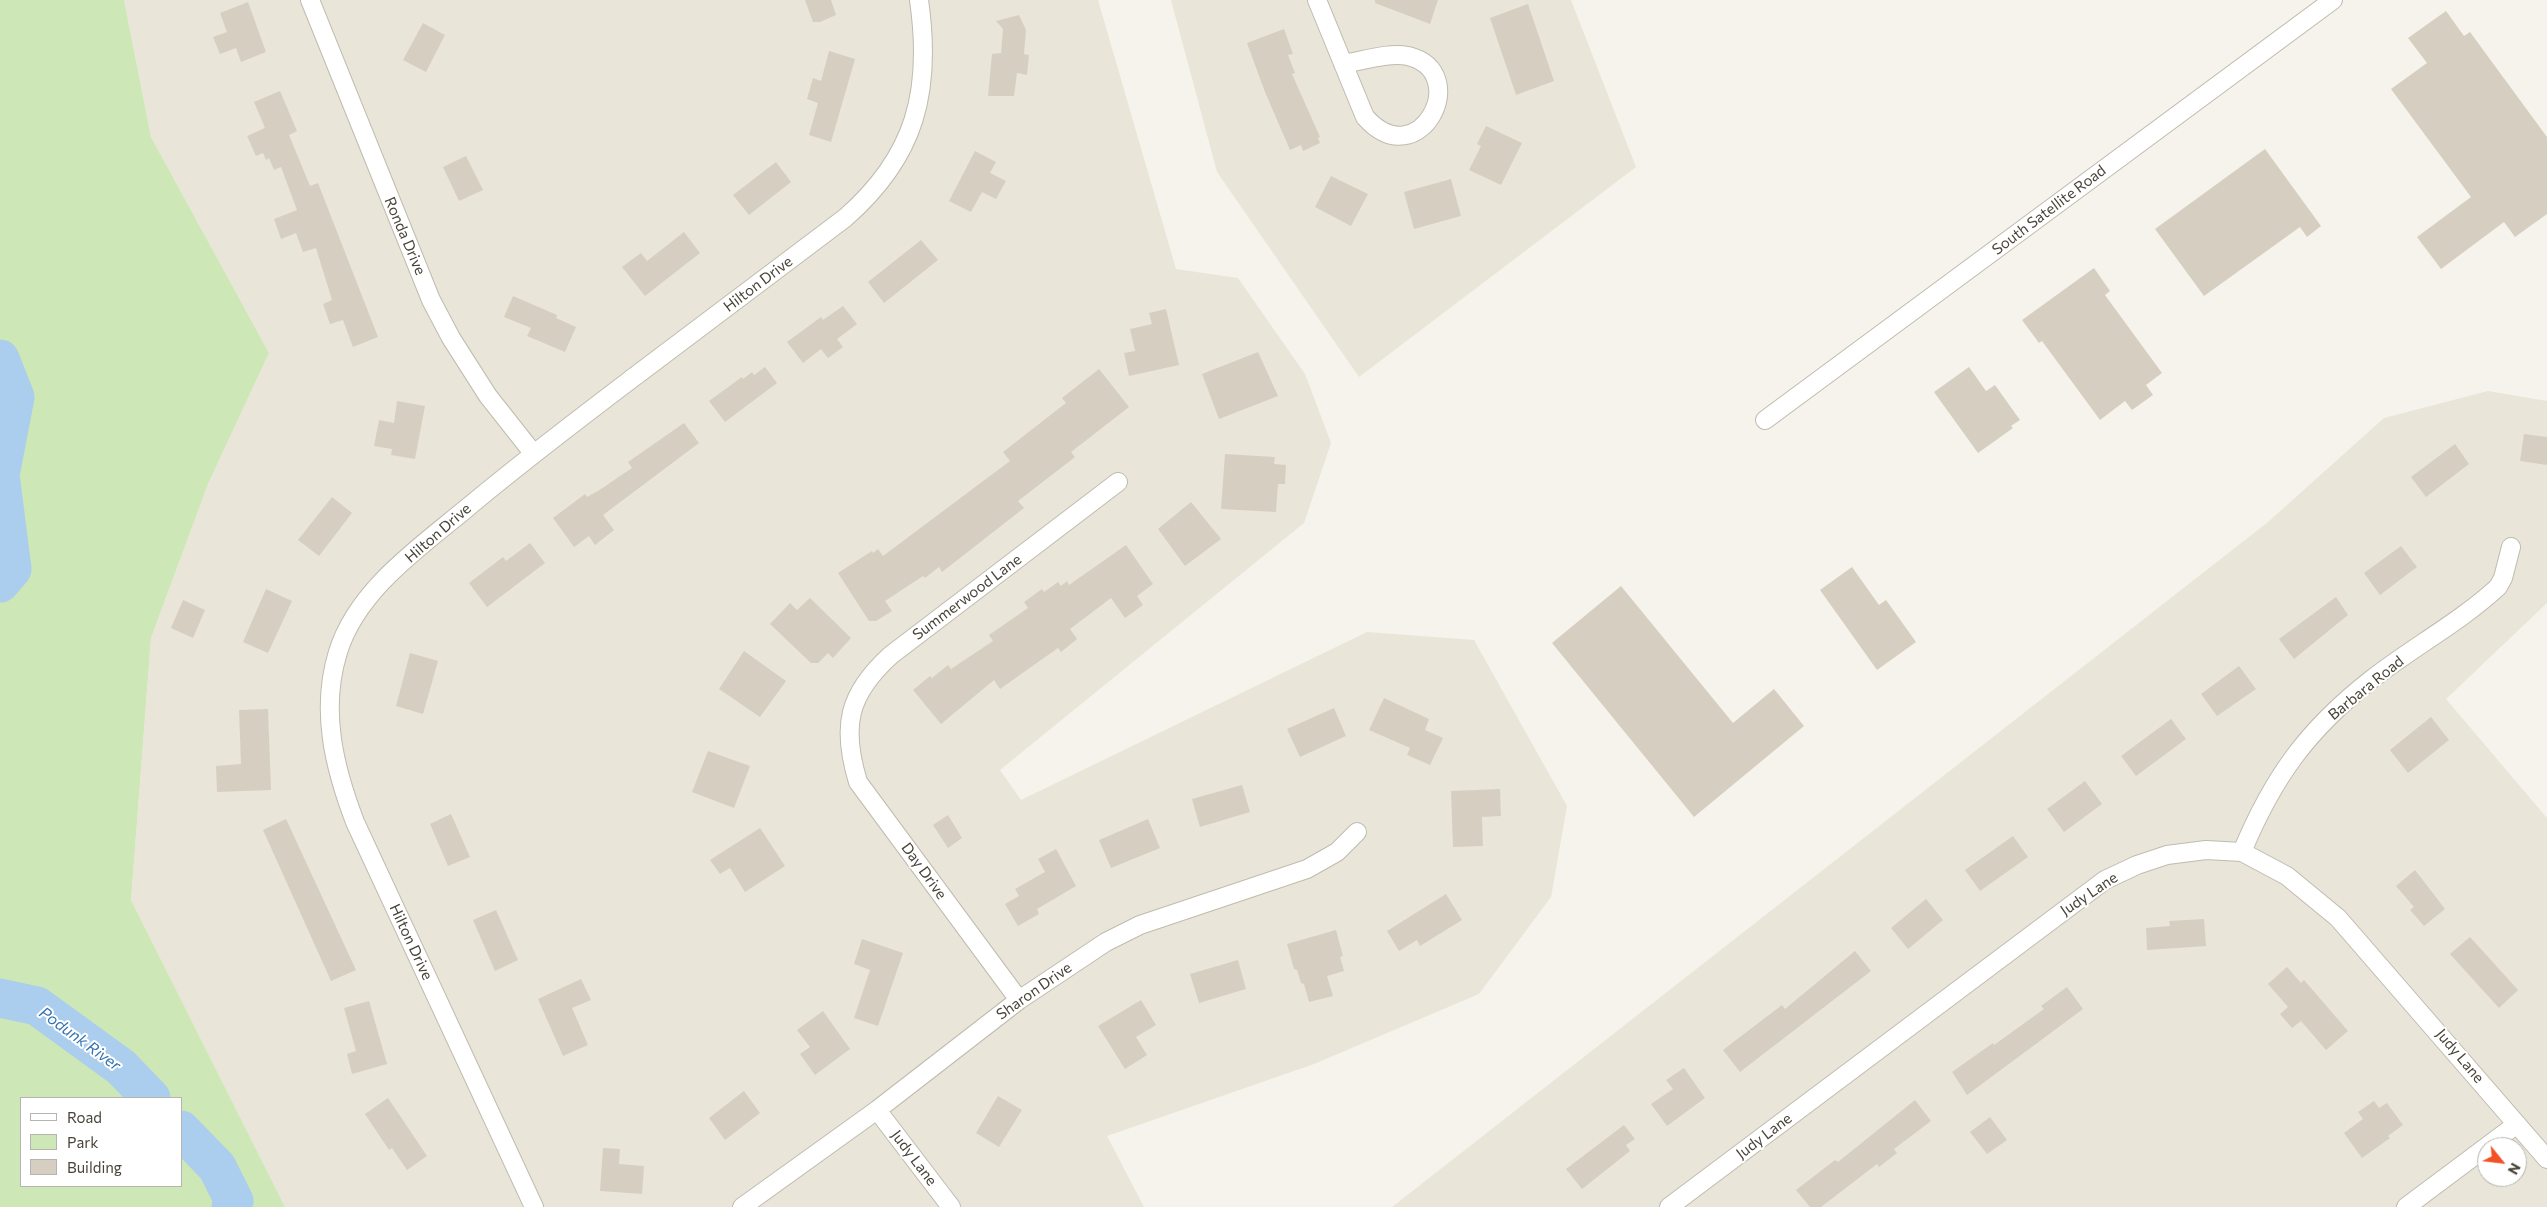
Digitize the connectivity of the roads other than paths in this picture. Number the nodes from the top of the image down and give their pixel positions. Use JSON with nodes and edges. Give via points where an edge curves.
{"nodes":[{"id":1,"x":310,"y":0,"type":"edge"},
{"id":2,"x":918,"y":0,"type":"edge"},
{"id":3,"x":1317,"y":0,"type":"edge"},
{"id":4,"x":2333,"y":0,"type":"edge"},
{"id":5,"x":1343,"y":64,"type":"junction"},
{"id":6,"x":1765,"y":420,"type":"dead end"},
{"id":7,"x":533,"y":453,"type":"junction"},
{"id":8,"x":1118,"y":482,"type":"dead end"},
{"id":9,"x":2511,"y":547,"type":"dead end"},
{"id":10,"x":849,"y":735,"type":"joint"},
{"id":11,"x":1357,"y":832,"type":"dead end"},
{"id":12,"x":2242,"y":852,"type":"junction"},
{"id":13,"x":1019,"y":1000,"type":"junction"},
{"id":14,"x":877,"y":1110,"type":"junction"},
{"id":15,"x":2517,"y":1124,"type":"junction"},
{"id":16,"x":2547,"y":1159,"type":"edge"},
{"id":17,"x":534,"y":1207,"type":"edge"},
{"id":18,"x":742,"y":1207,"type":"edge"},
{"id":19,"x":951,"y":1207,"type":"edge"},
{"id":20,"x":1669,"y":1207,"type":"edge"},
{"id":21,"x":2406,"y":1207,"type":"edge"}],
"edges":[{"from":1,"to":7,"type":"street","name":"Ronda Drive","via":[[432,300],[451,338],[488,396]]},
{"from":2,"to":7,"type":"street","name":"Hilton Drive","via":[[924,38],[924,75],[915,115],[902,149],[867,198]]},
{"from":3,"to":5,"type":"street"},
{"from":4,"to":6,"type":"street","name":"South Satellite Road"},
{"from":5,"to":5,"type":"street","via":[[1365,117],[1385,133],[1410,134],[1432,119],[1439,94],[1430,69],[1419,61],[1407,56],[1394,56]]},
{"from":7,"to":17,"type":"street","name":"Hilton Drive","via":[[381,584],[354,619],[339,650],[330,710],[332,746],[339,779],[355,822]]},
{"from":8,"to":10,"type":"street","name":"Summerwood Lane","via":[[871,673],[858,692]]},
{"from":9,"to":12,"type":"street","name":"Barbara Road","via":[[2504,578],[2498,587],[2372,679],[2308,737],[2262,806]]},
{"from":10,"to":13,"type":"street","name":"Day Drive","via":[[850,755],[858,782]]},
{"from":11,"to":13,"type":"street","name":"Sharon Drive","via":[[1337,852],[1307,869],[1140,925],[1106,942]]},
{"from":12,"to":15,"type":"street","name":"Judy Lane","via":[[2286,876],[2338,918]]},
{"from":12,"to":20,"type":"street","name":"Judy Lane","via":[[2206,850],[2167,855],[2105,880]]},
{"from":13,"to":14,"type":"street","name":"Sharon Drive"},
{"from":14,"to":18,"type":"street","name":"Sharon Drive"},
{"from":14,"to":19,"type":"street","name":"Judy Lane"},
{"from":15,"to":16,"type":"street","name":"Judy Lane"},
{"from":15,"to":21,"type":"street"}]}
